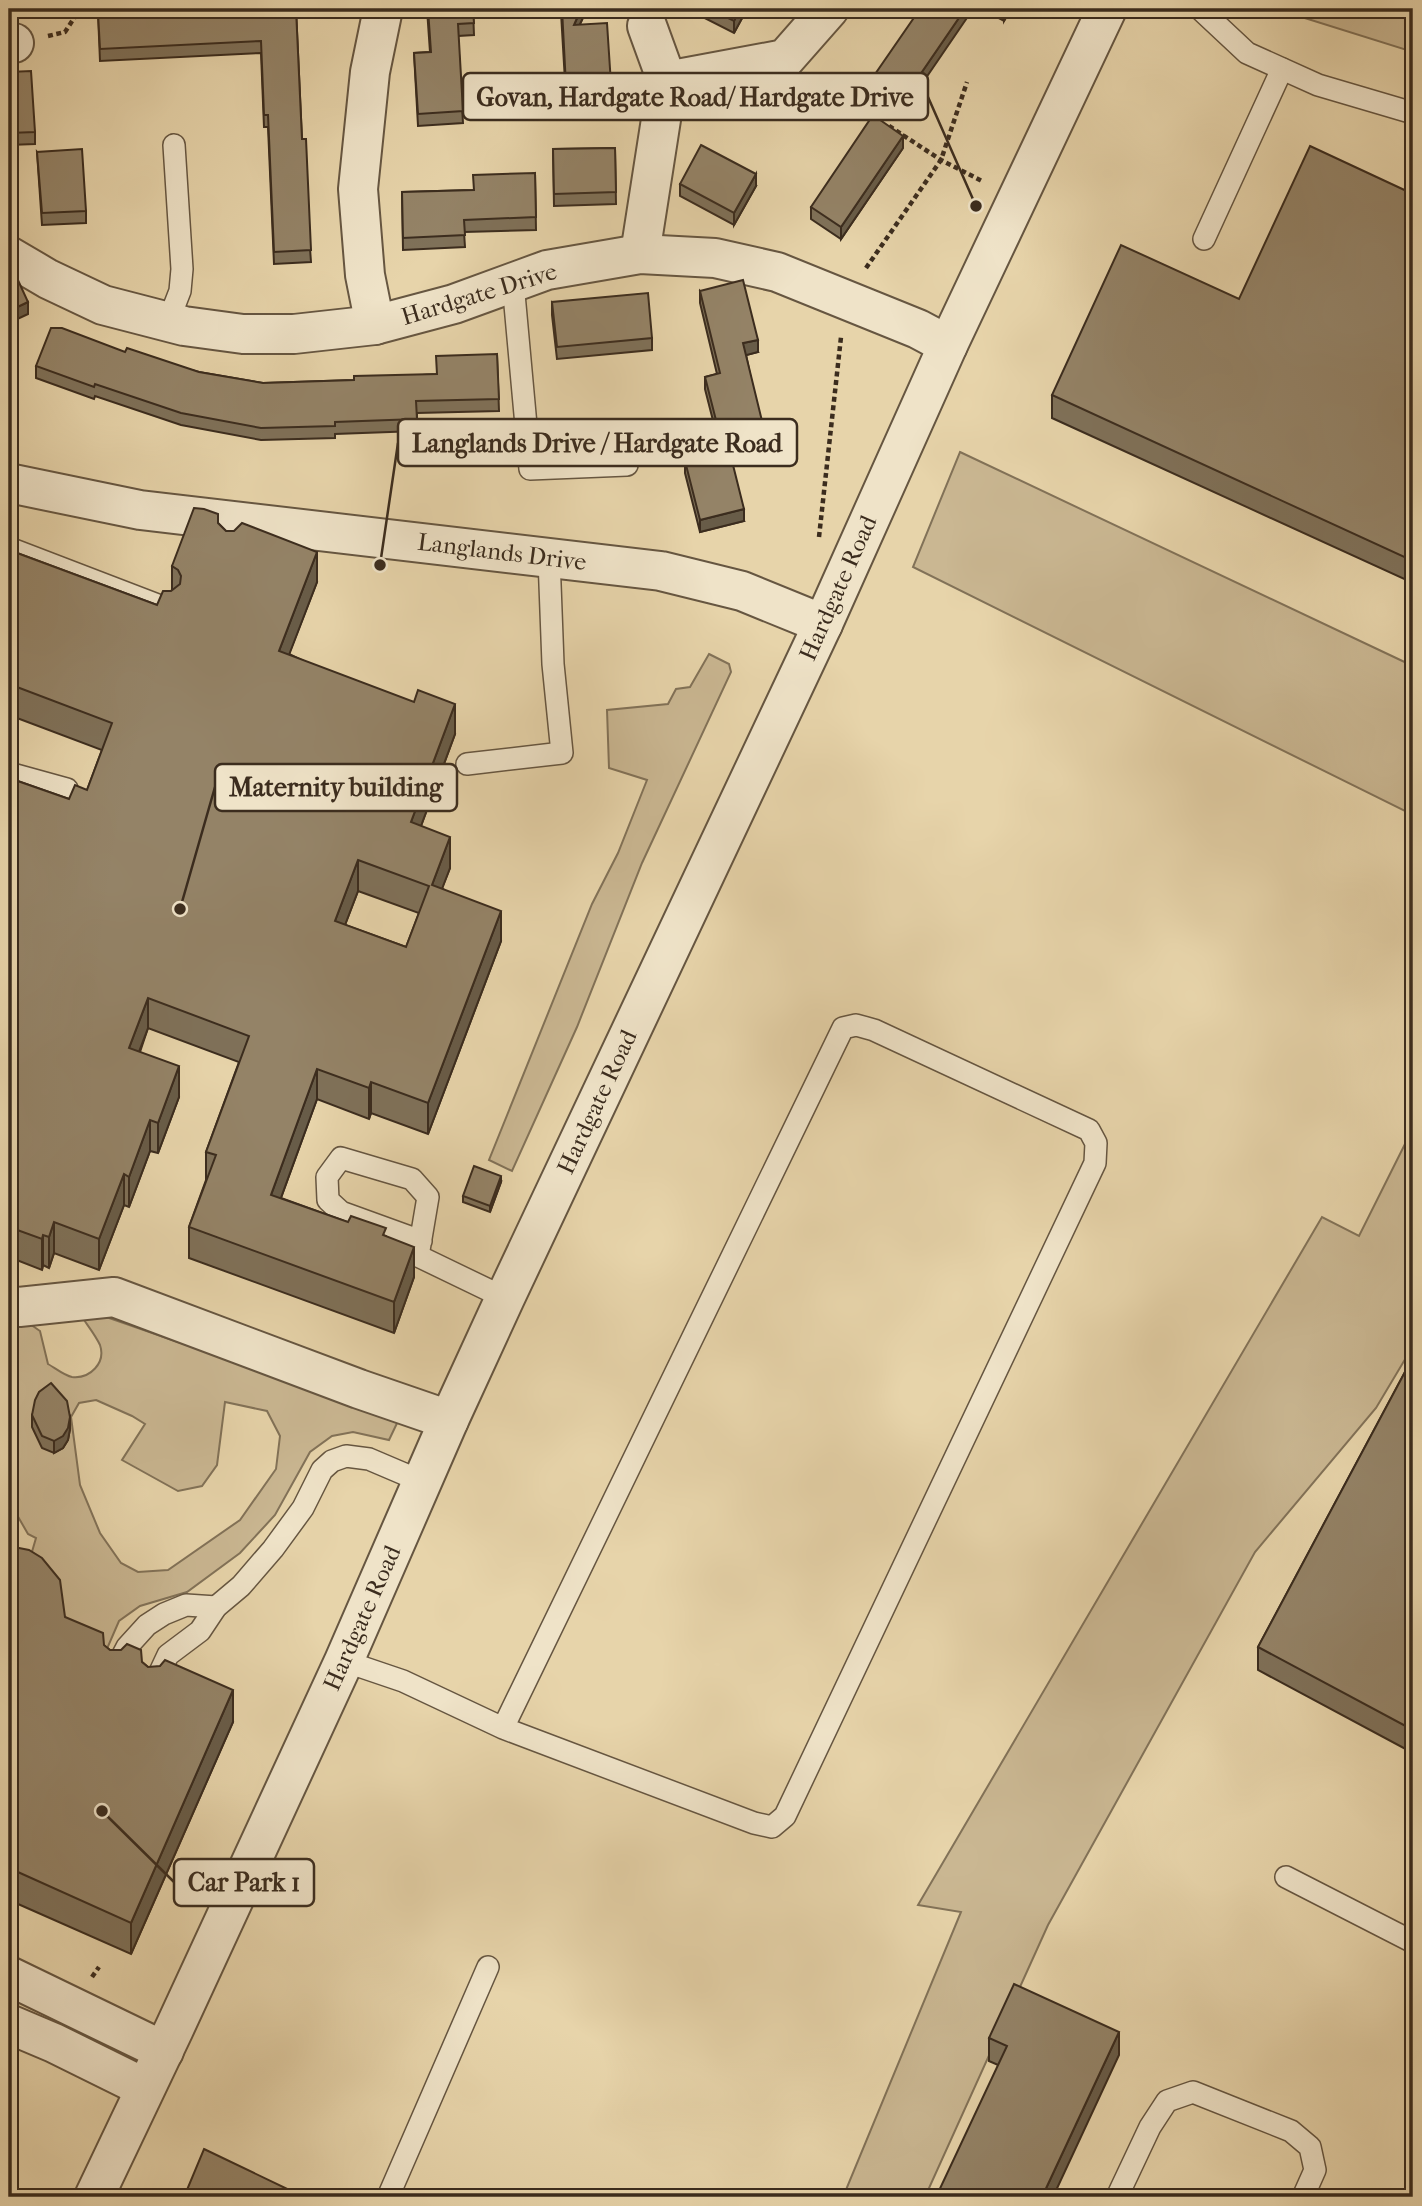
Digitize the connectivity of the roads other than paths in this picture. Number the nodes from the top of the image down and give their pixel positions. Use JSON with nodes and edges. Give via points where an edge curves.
{"nodes":[{"id":1,"x":383,"y":9,"type":"edge"},
{"id":2,"x":829,"y":9,"type":"edge"},
{"id":3,"x":1107,"y":9,"type":"edge"},
{"id":4,"x":1200,"y":9,"type":"edge"},
{"id":5,"x":647,"y":26,"type":"dead end"},
{"id":6,"x":1282,"y":69,"type":"junction"},
{"id":7,"x":667,"y":81,"type":"junction"},
{"id":8,"x":1413,"y":113,"type":"edge"},
{"id":9,"x":174,"y":145,"type":"dead end"},
{"id":10,"x":1204,"y":239,"type":"dead end"},
{"id":11,"x":639,"y":254,"type":"junction"},
{"id":12,"x":9,"y":256,"type":"edge"},
{"id":13,"x":513,"y":283,"type":"junction"},
{"id":14,"x":168,"y":322,"type":"junction"},
{"id":15,"x":375,"y":326,"type":"junction"},
{"id":16,"x":948,"y":345,"type":"junction"},
{"id":17,"x":626,"y":465,"type":"dead end"},
{"id":18,"x":9,"y":483,"type":"edge"},
{"id":19,"x":9,"y":548,"type":"edge"},
{"id":20,"x":549,"y":558,"type":"junction"},
{"id":21,"x":167,"y":609,"type":"edge"},
{"id":22,"x":823,"y":624,"type":"junction"},
{"id":23,"x":467,"y":764,"type":"dead end"},
{"id":24,"x":9,"y":773,"type":"edge"},
{"id":25,"x":67,"y":789,"type":"dead end"},
{"id":26,"x":421,"y":1241,"type":"junction"},
{"id":27,"x":505,"y":1298,"type":"junction"},
{"id":28,"x":9,"y":1305,"type":"edge"},
{"id":29,"x":449,"y":1420,"type":"junction"},
{"id":30,"x":423,"y":1482,"type":"junction"},
{"id":31,"x":216,"y":1607,"type":"junction"},
{"id":32,"x":344,"y":1661,"type":"junction"},
{"id":33,"x":115,"y":1670,"type":"edge"},
{"id":34,"x":153,"y":1687,"type":"edge"},
{"id":35,"x":503,"y":1728,"type":"junction"},
{"id":36,"x":1286,"y":1877,"type":"dead end"},
{"id":37,"x":1413,"y":1942,"type":"edge"},
{"id":38,"x":488,"y":1968,"type":"dead end"},
{"id":39,"x":9,"y":1976,"type":"edge"},
{"id":40,"x":9,"y":2024,"type":"edge"},
{"id":41,"x":164,"y":2051,"type":"junction"},
{"id":42,"x":145,"y":2088,"type":"junction"},
{"id":43,"x":94,"y":2197,"type":"edge"},
{"id":44,"x":388,"y":2197,"type":"edge"},
{"id":45,"x":1117,"y":2197,"type":"edge"},
{"id":46,"x":1303,"y":2197,"type":"edge"}],
"edges":[{"from":1,"to":15,"type":"street","via":[[370,72],[358,189],[365,275]]},
{"from":2,"to":7,"type":"street","via":[[785,59]]},
{"from":3,"to":16,"type":"street","name":"Hardgate Road"},
{"from":4,"to":6,"type":"lane","via":[[1247,53]]},
{"from":5,"to":7,"type":"street"},
{"from":6,"to":8,"type":"lane","via":[[1318,85]]},
{"from":6,"to":10,"type":"lane"},
{"from":7,"to":11,"type":"street"},
{"from":9,"to":14,"type":"lane","via":[[182,269],[180,291]]},
{"from":11,"to":13,"type":"street","name":"Hardgate Drive","via":[[547,270]]},
{"from":11,"to":16,"type":"street","name":"Hardgate Drive","via":[[715,258],[777,272]]},
{"from":12,"to":14,"type":"street","name":"Hardgate Drive","via":[[103,305]]},
{"from":13,"to":15,"type":"street","name":"Hardgate Drive"},
{"from":13,"to":17,"type":"lane","via":[[530,469]]},
{"from":14,"to":15,"type":"street","name":"Hardgate Drive","via":[[243,334]]},
{"from":16,"to":22,"type":"street","name":"Hardgate Road"},
{"from":18,"to":20,"type":"street","name":"Langlands Drive","via":[[235,531]]},
{"from":19,"to":21,"type":"lane"},
{"from":20,"to":22,"type":"street","name":"Langlands Drive","via":[[661,572],[743,591]]},
{"from":20,"to":23,"type":"lane","via":[[562,753]]},
{"from":22,"to":27,"type":"street","name":"Hardgate Road"},
{"from":24,"to":25,"type":"lane"},
{"from":26,"to":26,"type":"lane","via":[[428,1197],[420,1188],[412,1180],[341,1158],[327,1177],[328,1200],[341,1212]]},
{"from":26,"to":27,"type":"lane","via":[[418,1256]]},
{"from":27,"to":29,"type":"street","name":"Hardgate Road"},
{"from":28,"to":29,"type":"street","via":[[114,1297]]},
{"from":29,"to":30,"type":"street","name":"Hardgate Road"},
{"from":30,"to":31,"type":"lane","via":[[369,1459],[346,1456],[332,1461],[273,1549]]},
{"from":30,"to":32,"type":"street","name":"Hardgate Road"},
{"from":31,"to":33,"type":"lane","via":[[186,1605],[164,1614],[127,1647]]},
{"from":31,"to":34,"type":"lane","via":[[200,1631],[168,1656]]},
{"from":32,"to":35,"type":"lane","via":[[403,1681]]},
{"from":32,"to":41,"type":"street","name":"Hardgate Road"},
{"from":35,"to":35,"type":"lane","via":[[754,1823],[772,1827],[785,1816],[1095,1163],[1096,1143],[1089,1130],[874,1030],[856,1025],[843,1028]]},
{"from":36,"to":37,"type":"lane"},
{"from":38,"to":44,"type":"lane"},
{"from":39,"to":41,"type":"street"},
{"from":40,"to":42,"type":"street"},
{"from":41,"to":42,"type":"street","name":"Hardgate Road"},
{"from":42,"to":43,"type":"street","name":"Hardgate Road"},
{"from":45,"to":46,"type":"lane","via":[[1167,2101],[1193,2092],[1291,2131],[1310,2147],[1315,2170]]}]}
